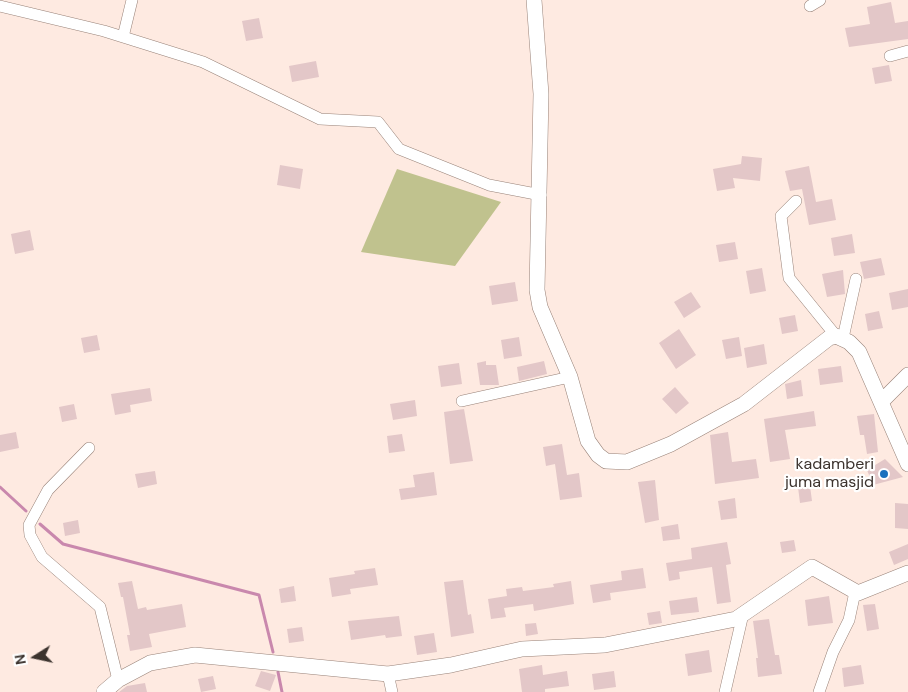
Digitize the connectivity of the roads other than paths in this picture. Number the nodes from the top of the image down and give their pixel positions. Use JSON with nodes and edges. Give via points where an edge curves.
{"nodes":[{"id":1,"x":132,"y":0,"type":"edge"},
{"id":2,"x":534,"y":0,"type":"edge"},
{"id":3,"x":0,"y":6,"type":"edge"},
{"id":4,"x":123,"y":37,"type":"junction"},
{"id":5,"x":908,"y":51,"type":"edge"},
{"id":6,"x":890,"y":56,"type":"dead end"},
{"id":7,"x":541,"y":195,"type":"junction"},
{"id":8,"x":796,"y":201,"type":"dead end"},
{"id":9,"x":856,"y":278,"type":"dead end"},
{"id":10,"x":839,"y":337,"type":"junction"},
{"id":11,"x":908,"y":375,"type":"edge"},
{"id":12,"x":570,"y":377,"type":"junction"},
{"id":13,"x":462,"y":401,"type":"dead end"},
{"id":14,"x":882,"y":401,"type":"junction"},
{"id":15,"x":89,"y":448,"type":"dead end"},
{"id":16,"x":908,"y":464,"type":"edge"},
{"id":17,"x":908,"y":573,"type":"edge"},
{"id":18,"x":855,"y":592,"type":"junction"},
{"id":19,"x":743,"y":614,"type":"junction"},
{"id":20,"x":388,"y":674,"type":"junction"},
{"id":21,"x":118,"y":680,"type":"junction"},
{"id":22,"x":104,"y":692,"type":"edge"},
{"id":23,"x":392,"y":692,"type":"edge"},
{"id":24,"x":725,"y":692,"type":"edge"},
{"id":25,"x":819,"y":692,"type":"edge"}],
"edges":[{"from":1,"to":4,"type":"street"},
{"from":2,"to":7,"type":"street","via":[[542,94]]},
{"from":3,"to":4,"type":"street"},
{"from":4,"to":7,"type":"street","via":[[203,62],[320,119],[378,122],[399,149],[489,185]]},
{"from":5,"to":6,"type":"street"},
{"from":7,"to":12,"type":"street","via":[[537,257],[539,298]]},
{"from":8,"to":10,"type":"street","via":[[782,216],[789,278]]},
{"from":9,"to":10,"type":"street"},
{"from":10,"to":12,"type":"street","via":[[829,338],[737,408],[671,444],[627,462],[606,460],[588,441]]},
{"from":10,"to":14,"type":"street","via":[[860,352]]},
{"from":11,"to":14,"type":"street"},
{"from":12,"to":13,"type":"street"},
{"from":14,"to":16,"type":"street","via":[[894,437]]},
{"from":15,"to":21,"type":"street","via":[[48,490],[29,525],[30,536],[42,557],[100,606]]},
{"from":17,"to":18,"type":"street"},
{"from":18,"to":19,"type":"street","via":[[812,567]]},
{"from":18,"to":25,"type":"street","via":[[849,620]]},
{"from":19,"to":20,"type":"street","via":[[605,645],[522,650]]},
{"from":19,"to":24,"type":"street"},
{"from":20,"to":21,"type":"street","via":[[195,655],[150,663]]},
{"from":20,"to":23,"type":"street"},
{"from":21,"to":22,"type":"street"}]}
